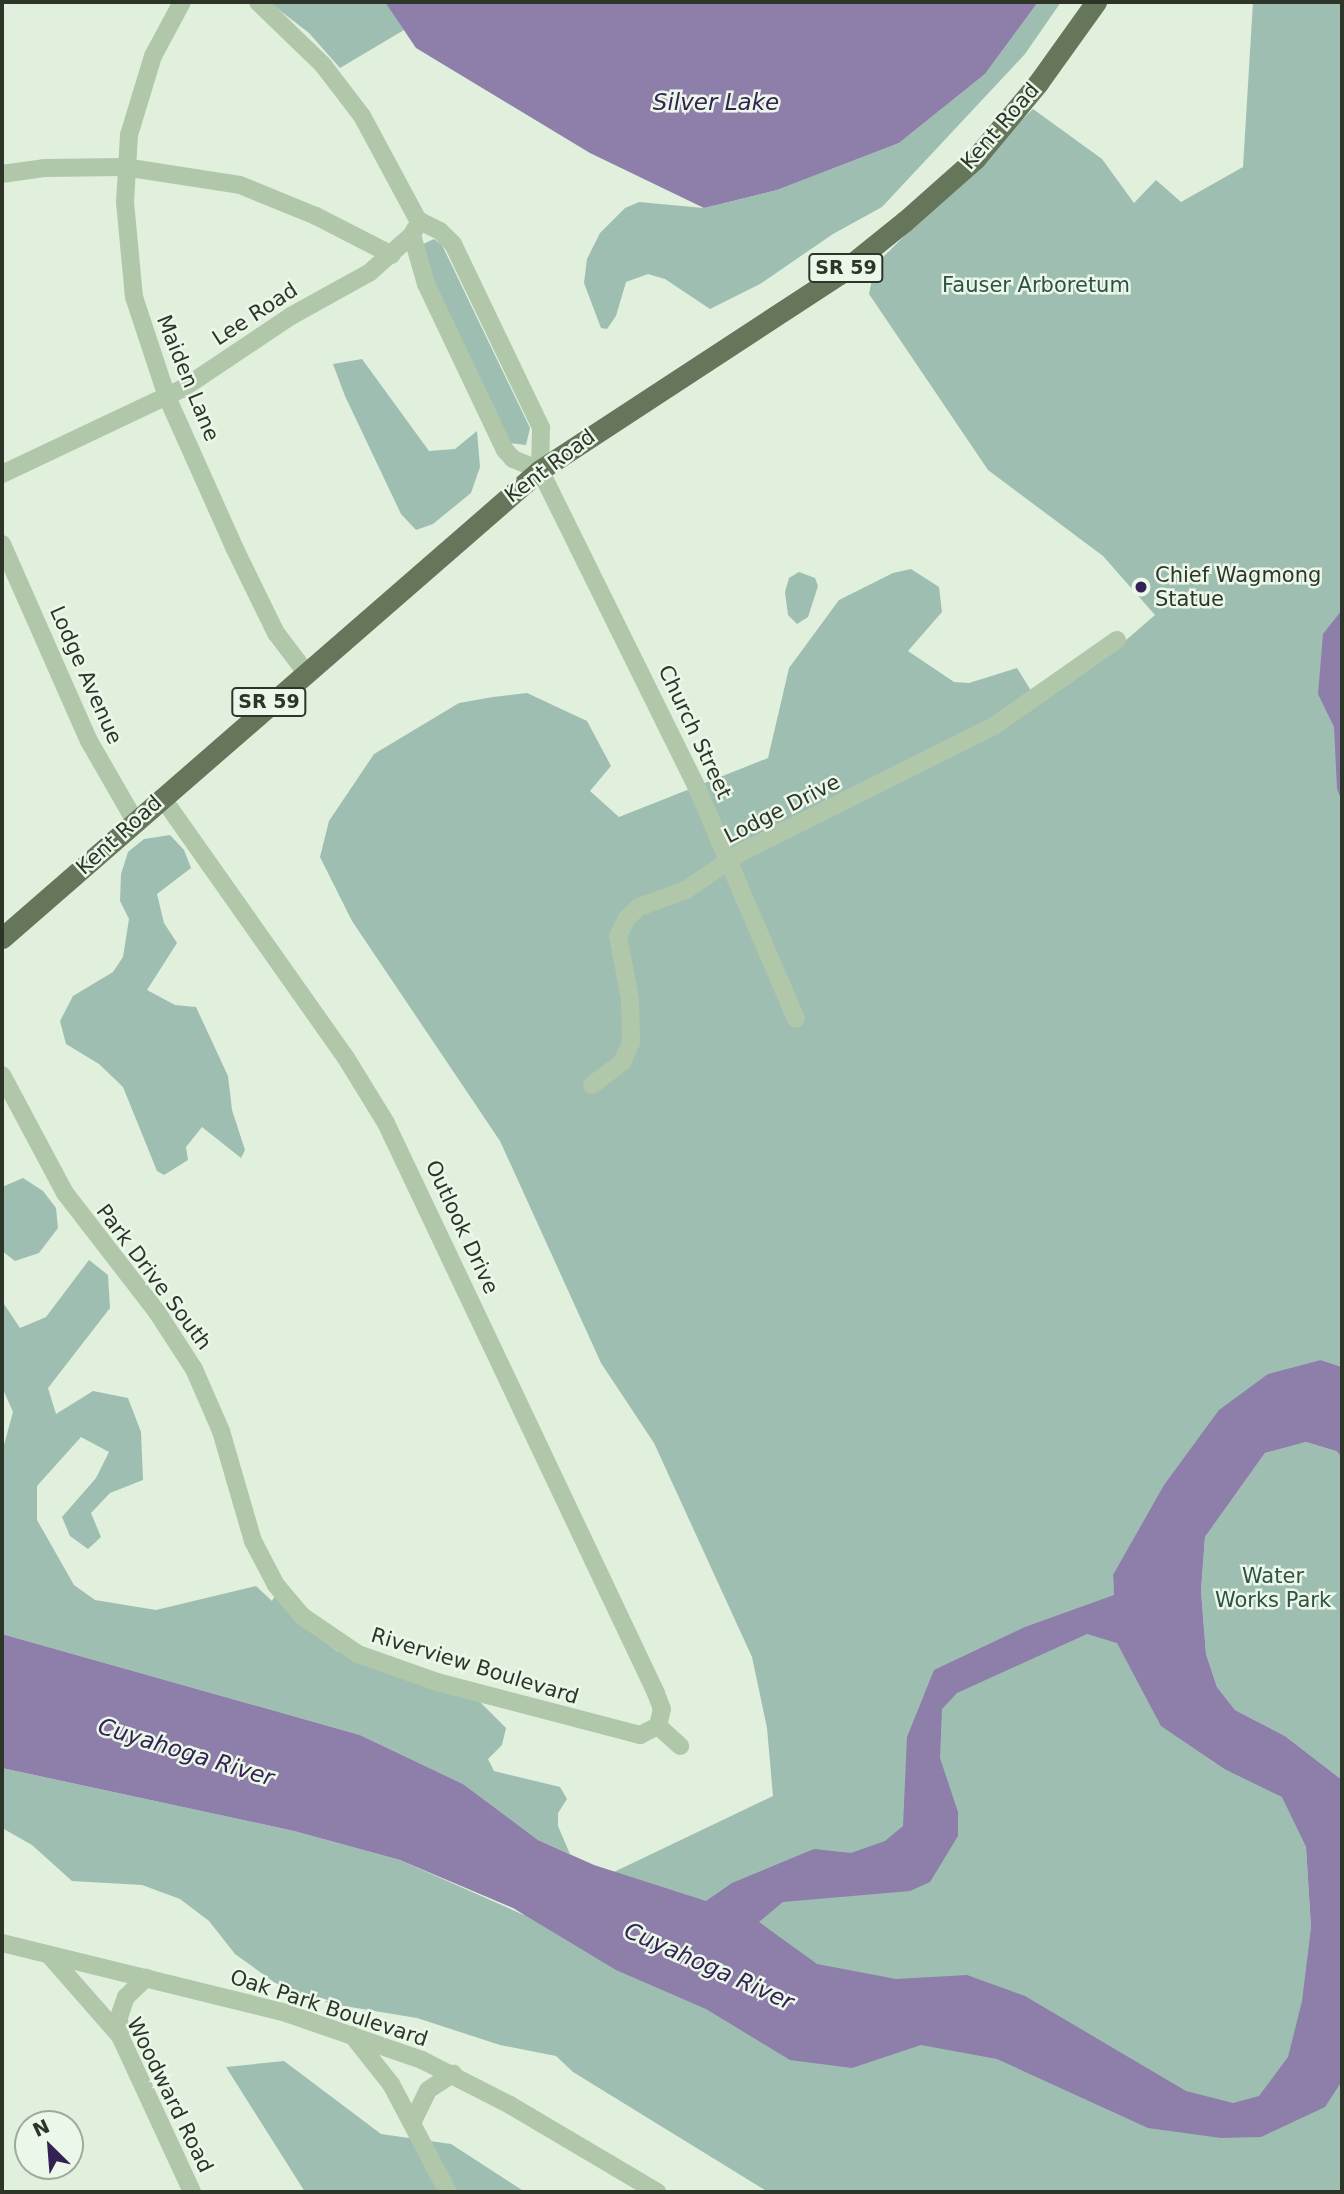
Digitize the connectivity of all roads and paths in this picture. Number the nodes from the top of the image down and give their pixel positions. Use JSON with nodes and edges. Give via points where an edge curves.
{"nodes":[{"id":1,"x":182,"y":2,"type":"edge"},
{"id":2,"x":258,"y":2,"type":"edge"},
{"id":3,"x":1096,"y":2,"type":"edge"},
{"id":4,"x":124,"y":167,"type":"junction"},
{"id":5,"x":2,"y":174,"type":"edge"},
{"id":6,"x":415,"y":228,"type":"junction"},
{"id":7,"x":392,"y":256,"type":"junction"},
{"id":8,"x":167,"y":397,"type":"junction"},
{"id":9,"x":540,"y":470,"type":"junction"},
{"id":10,"x":2,"y":474,"type":"edge"},
{"id":11,"x":2,"y":544,"type":"edge"},
{"id":12,"x":1117,"y":640,"type":"dead end"},
{"id":13,"x":305,"y":671,"type":"junction"},
{"id":14,"x":162,"y":797,"type":"junction"},
{"id":15,"x":135,"y":821,"type":"junction"},
{"id":16,"x":727,"y":864,"type":"junction"},
{"id":17,"x":2,"y":938,"type":"edge"},
{"id":18,"x":796,"y":1019,"type":"dead end"},
{"id":19,"x":2,"y":1075,"type":"edge"},
{"id":20,"x":592,"y":1085,"type":"dead end"},
{"id":21,"x":260,"y":1556,"type":"joint"},
{"id":22,"x":660,"y":1718,"type":"junction"},
{"id":23,"x":680,"y":1746,"type":"dead end"},
{"id":24,"x":2,"y":1943,"type":"edge"},
{"id":25,"x":50,"y":1956,"type":"junction"},
{"id":26,"x":146,"y":1978,"type":"junction"},
{"id":27,"x":352,"y":2034,"type":"junction"},
{"id":28,"x":120,"y":2036,"type":"junction"},
{"id":29,"x":453,"y":2074,"type":"junction"},
{"id":30,"x":413,"y":2121,"type":"junction"},
{"id":31,"x":191,"y":2192,"type":"edge"},
{"id":32,"x":448,"y":2192,"type":"edge"},
{"id":33,"x":657,"y":2192,"type":"edge"}],
"edges":[{"from":1,"to":4,"type":"street","name":"Maiden Lane","via":[[153,56],[138,97]]},
{"from":2,"to":6,"type":"street","via":[[296,36],[355,106],[385,152]]},
{"from":3,"to":9,"type":"main road","name":"Kent Road","number":"SR 59","via":[[1038,83],[975,159],[905,221],[839,274]]},
{"from":4,"to":5,"type":"street","via":[[44,168]]},
{"from":4,"to":7,"type":"street","via":[[240,185],[316,216]]},
{"from":4,"to":8,"type":"street","name":"Maiden Lane","via":[[134,297]]},
{"from":6,"to":7,"type":"street","name":"Lee Road"},
{"from":6,"to":9,"type":"street","via":[[426,284],[505,450],[513,459]]},
{"from":6,"to":9,"type":"street","via":[[440,231],[453,244],[541,428]]},
{"from":7,"to":8,"type":"street","name":"Lee Road"},
{"from":8,"to":10,"type":"street","name":"Lee Road"},
{"from":8,"to":13,"type":"street","name":"Maiden Lane","via":[[270,622]]},
{"from":9,"to":13,"type":"main road","name":"Kent Road","number":"SR 59"},
{"from":9,"to":16,"type":"street","name":"Church Street","via":[[657,703]]},
{"from":11,"to":15,"type":"street","name":"Lodge Avenue","via":[[89,741]]},
{"from":12,"to":16,"type":"street","name":"Lodge Drive","via":[[994,726],[926,757]]},
{"from":13,"to":14,"type":"main road","name":"Kent Road","number":"SR 59"},
{"from":14,"to":15,"type":"main road","name":"Kent Road","number":"SR 59"},
{"from":14,"to":22,"type":"street","name":"Outlook Drive","via":[[386,1122]]},
{"from":15,"to":17,"type":"main road","name":"Kent Road","number":"SR 59"},
{"from":16,"to":18,"type":"street","name":"Church Street"},
{"from":16,"to":20,"type":"street","name":"Lodge Drive","via":[[708,878],[639,907],[627,918],[618,936],[630,999],[631,1043],[622,1062]]},
{"from":19,"to":21,"type":"street","name":"Park Drive South","via":[[65,1193],[157,1312],[194,1369],[221,1431]]},
{"from":21,"to":22,"type":"street","name":"Riverview Boulevard","via":[[276,1585],[302,1616],[358,1654],[550,1714],[640,1735]]},
{"from":22,"to":23,"type":"street"},
{"from":24,"to":25,"type":"street","name":"Oak Park Boulevard"},
{"from":25,"to":26,"type":"street","name":"Oak Park Boulevard"},
{"from":25,"to":28,"type":"street","name":"Woodward Road"},
{"from":26,"to":27,"type":"street","name":"Oak Park Boulevard"},
{"from":26,"to":28,"type":"street","via":[[126,1997],[119,2017]]},
{"from":27,"to":29,"type":"street","name":"Oak Park Boulevard"},
{"from":27,"to":30,"type":"street"},
{"from":28,"to":31,"type":"street","name":"Woodward Road"},
{"from":29,"to":30,"type":"street","via":[[428,2090]]},
{"from":29,"to":33,"type":"street","name":"Oak Park Boulevard"},
{"from":30,"to":32,"type":"street"}]}
